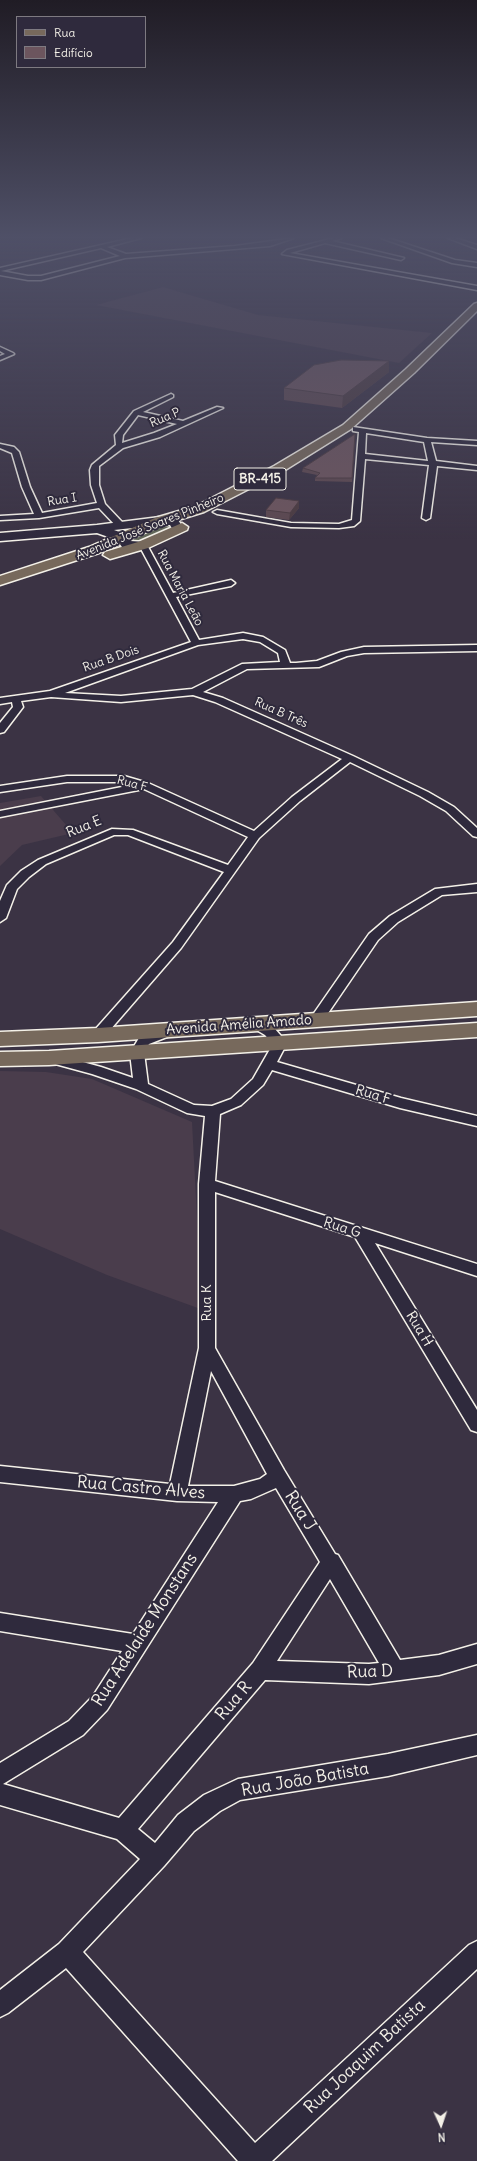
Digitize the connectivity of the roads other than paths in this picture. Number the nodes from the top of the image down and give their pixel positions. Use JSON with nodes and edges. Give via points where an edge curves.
{"nodes":[{"id":1,"x":443,"y":339,"type":"edge"},
{"id":2,"x":454,"y":339,"type":"edge"},
{"id":3,"x":0,"y":348,"type":"edge"},
{"id":4,"x":0,"y":358,"type":"edge"},
{"id":5,"x":171,"y":396,"type":"dead end"},
{"id":6,"x":219,"y":408,"type":"dead end"},
{"id":7,"x":136,"y":412,"type":"junction"},
{"id":8,"x":182,"y":423,"type":"junction"},
{"id":9,"x":360,"y":429,"type":"junction"},
{"id":10,"x":427,"y":440,"type":"junction"},
{"id":11,"x":477,"y":443,"type":"edge"},
{"id":12,"x":0,"y":446,"type":"edge"},
{"id":13,"x":120,"y":446,"type":"junction"},
{"id":14,"x":361,"y":456,"type":"junction"},
{"id":15,"x":433,"y":464,"type":"junction"},
{"id":16,"x":477,"y":468,"type":"edge"},
{"id":17,"x":101,"y":505,"type":"junction"},
{"id":18,"x":216,"y":512,"type":"junction"},
{"id":19,"x":40,"y":516,"type":"junction"},
{"id":20,"x":0,"y":518,"type":"edge"},
{"id":21,"x":426,"y":518,"type":"dead end"},
{"id":22,"x":160,"y":521,"type":"junction"},
{"id":23,"x":178,"y":529,"type":"junction"},
{"id":24,"x":120,"y":531,"type":"junction"},
{"id":25,"x":0,"y":538,"type":"edge"},
{"id":26,"x":143,"y":545,"type":"junction"},
{"id":27,"x":0,"y":581,"type":"edge"},
{"id":28,"x":231,"y":583,"type":"dead end"},
{"id":29,"x":0,"y":590,"type":"edge"},
{"id":30,"x":170,"y":596,"type":"junction"},
{"id":31,"x":196,"y":643,"type":"junction"},
{"id":32,"x":477,"y":648,"type":"edge"},
{"id":33,"x":286,"y":666,"type":"junction"},
{"id":34,"x":194,"y":692,"type":"junction"},
{"id":35,"x":52,"y":694,"type":"junction"},
{"id":36,"x":0,"y":700,"type":"edge"},
{"id":37,"x":16,"y":700,"type":"junction"},
{"id":38,"x":0,"y":730,"type":"edge"},
{"id":39,"x":349,"y":758,"type":"junction"},
{"id":40,"x":144,"y":785,"type":"junction"},
{"id":41,"x":0,"y":789,"type":"edge"},
{"id":42,"x":0,"y":814,"type":"edge"},
{"id":43,"x":477,"y":834,"type":"edge"},
{"id":44,"x":255,"y":836,"type":"junction"},
{"id":45,"x":230,"y":870,"type":"junction"},
{"id":46,"x":477,"y":888,"type":"edge"},
{"id":47,"x":0,"y":918,"type":"edge"},
{"id":48,"x":477,"y":1008,"type":"edge"},
{"id":49,"x":317,"y":1019,"type":"junction"},
{"id":50,"x":255,"y":1023,"type":"junction"},
{"id":51,"x":170,"y":1030,"type":"junction"},
{"id":52,"x":477,"y":1030,"type":"edge"},
{"id":53,"x":98,"y":1035,"type":"junction"},
{"id":54,"x":0,"y":1039,"type":"edge"},
{"id":55,"x":280,"y":1043,"type":"junction"},
{"id":56,"x":137,"y":1053,"type":"junction"},
{"id":57,"x":49,"y":1058,"type":"junction"},
{"id":58,"x":0,"y":1059,"type":"edge"},
{"id":59,"x":269,"y":1064,"type":"junction"},
{"id":60,"x":141,"y":1086,"type":"junction"},
{"id":61,"x":213,"y":1111,"type":"junction"},
{"id":62,"x":477,"y":1121,"type":"edge"},
{"id":63,"x":207,"y":1184,"type":"junction"},
{"id":64,"x":361,"y":1234,"type":"junction"},
{"id":65,"x":477,"y":1270,"type":"edge"},
{"id":66,"x":207,"y":1348,"type":"junction"},
{"id":67,"x":477,"y":1425,"type":"edge"},
{"id":68,"x":0,"y":1474,"type":"edge"},
{"id":69,"x":278,"y":1476,"type":"junction"},
{"id":70,"x":177,"y":1492,"type":"junction"},
{"id":71,"x":234,"y":1494,"type":"junction"},
{"id":72,"x":331,"y":1561,"type":"junction"},
{"id":73,"x":0,"y":1622,"type":"edge"},
{"id":74,"x":137,"y":1644,"type":"junction"},
{"id":75,"x":477,"y":1654,"type":"edge"},
{"id":76,"x":260,"y":1670,"type":"junction"},
{"id":77,"x":396,"y":1672,"type":"junction"},
{"id":78,"x":477,"y":1745,"type":"edge"},
{"id":79,"x":0,"y":1775,"type":"edge"},
{"id":80,"x":0,"y":1794,"type":"edge"},
{"id":81,"x":123,"y":1830,"type":"junction"},
{"id":82,"x":156,"y":1858,"type":"junction"},
{"id":83,"x":67,"y":1952,"type":"junction"},
{"id":84,"x":477,"y":1953,"type":"edge"},
{"id":85,"x":0,"y":2005,"type":"edge"},
{"id":86,"x":255,"y":2161,"type":"edge"}],
"edges":[{"from":1,"to":22,"type":"main road","name":"Avenida José Soares Pinheiro","number":"BR-415","via":[[346,427],[278,469],[208,506]]},
{"from":2,"to":9,"type":"main road","name":"Avenida José Soares Pinheiro","number":"BR-415","via":[[403,391]]},
{"from":3,"to":4,"type":"street","via":[[11,353]]},
{"from":5,"to":7,"type":"street"},
{"from":6,"to":8,"type":"street","name":"Rua P"},
{"from":7,"to":8,"type":"street"},
{"from":7,"to":13,"type":"street","name":"Rua P","via":[[119,435]]},
{"from":8,"to":13,"type":"street","name":"Rua P","via":[[157,435]]},
{"from":9,"to":10,"type":"street"},
{"from":9,"to":14,"type":"street"},
{"from":9,"to":18,"type":"main road","name":"Avenida José Soares Pinheiro","number":"BR-415"},
{"from":10,"to":11,"type":"street"},
{"from":10,"to":15,"type":"street"},
{"from":12,"to":19,"type":"street","via":[[15,452],[26,487]]},
{"from":13,"to":17,"type":"street","name":"Rua P","via":[[101,459],[94,470]]},
{"from":14,"to":15,"type":"street"},
{"from":14,"to":18,"type":"street","via":[[356,521],[351,524],[291,525]]},
{"from":15,"to":16,"type":"street"},
{"from":15,"to":21,"type":"street"},
{"from":17,"to":19,"type":"street","name":"Rua I"},
{"from":17,"to":24,"type":"street"},
{"from":18,"to":23,"type":"main road","name":"Avenida José Soares Pinheiro","number":"BR-415"},
{"from":19,"to":20,"type":"street","name":"Rua I"},
{"from":22,"to":23,"type":"main road","via":[[174,522]]},
{"from":22,"to":24,"type":"main road","name":"Avenida José Soares Pinheiro","number":"BR-415"},
{"from":23,"to":26,"type":"main road","name":"Avenida José Soares Pinheiro","number":"BR-415"},
{"from":24,"to":25,"type":"main road","via":[[97,529]]},
{"from":24,"to":26,"type":"main road","via":[[126,544]]},
{"from":24,"to":27,"type":"main road","name":"Avenida José Soares Pinheiro","number":"BR-415","via":[[94,550]]},
{"from":26,"to":29,"type":"main road","name":"Avenida José Soares Pinheiro","number":"BR-415"},
{"from":26,"to":30,"type":"street","name":"Rua Maria Leão"},
{"from":28,"to":30,"type":"street"},
{"from":30,"to":31,"type":"street","name":"Rua Maria Leão"},
{"from":31,"to":33,"type":"street","name":"Rua B Dois","via":[[230,637],[259,639],[282,652]]},
{"from":31,"to":35,"type":"street","name":"Rua B Dois"},
{"from":32,"to":33,"type":"street","via":[[364,650],[344,654],[319,664]]},
{"from":33,"to":34,"type":"street","via":[[245,666]]},
{"from":34,"to":35,"type":"street","name":"Rua B Três","via":[[121,699]]},
{"from":34,"to":39,"type":"street","name":"Rua B Três","via":[[219,700]]},
{"from":35,"to":37,"type":"street","name":"Rua B Dois","via":[[33,695]]},
{"from":36,"to":37,"type":"street","name":"Rua B Dois"},
{"from":37,"to":38,"type":"street","via":[[18,707]]},
{"from":39,"to":43,"type":"street","name":"Rua B Três","via":[[438,801]]},
{"from":39,"to":44,"type":"street","via":[[296,799]]},
{"from":40,"to":41,"type":"street","name":"Rua F","via":[[124,779],[79,778]]},
{"from":40,"to":42,"type":"street"},
{"from":40,"to":44,"type":"street","name":"Rua F"},
{"from":44,"to":45,"type":"street"},
{"from":45,"to":47,"type":"street","name":"Rua E","via":[[129,832],[112,832],[42,862],[26,874],[11,888]]},
{"from":45,"to":53,"type":"street","via":[[177,945]]},
{"from":46,"to":49,"type":"street","via":[[439,892],[394,919],[373,937]]},
{"from":48,"to":49,"type":"main road","name":"Avenida Amélia Amado"},
{"from":49,"to":50,"type":"main road","name":"Avenida Amélia Amado"},
{"from":50,"to":51,"type":"main road","name":"Avenida Amélia Amado"},
{"from":50,"to":55,"type":"street","via":[[270,1032]]},
{"from":51,"to":53,"type":"main road","name":"Avenida Amélia Amado"},
{"from":51,"to":56,"type":"street","via":[[144,1041]]},
{"from":52,"to":55,"type":"main road","name":"Avenida Amélia Amado"},
{"from":53,"to":54,"type":"main road","name":"Avenida Amélia Amado"},
{"from":55,"to":56,"type":"main road","name":"Avenida Amélia Amado"},
{"from":55,"to":59,"type":"street"},
{"from":56,"to":57,"type":"main road","name":"Avenida Amélia Amado"},
{"from":56,"to":60,"type":"street"},
{"from":57,"to":58,"type":"main road","name":"Avenida Amélia Amado"},
{"from":57,"to":60,"type":"street","via":[[96,1070]]},
{"from":59,"to":61,"type":"street","via":[[258,1082],[236,1102]]},
{"from":59,"to":62,"type":"street","name":"Rua F","via":[[400,1103]]},
{"from":60,"to":61,"type":"street","via":[[192,1110]]},
{"from":61,"to":63,"type":"street","name":"Rua K"},
{"from":63,"to":64,"type":"street","name":"Rua G"},
{"from":63,"to":66,"type":"street","name":"Rua K"},
{"from":64,"to":65,"type":"street","name":"Rua G"},
{"from":64,"to":67,"type":"street","name":"Rua H"},
{"from":66,"to":69,"type":"street","name":"Rua J"},
{"from":66,"to":70,"type":"street","name":"Rua K"},
{"from":68,"to":70,"type":"street","name":"Rua Castro Alves"},
{"from":69,"to":71,"type":"street","name":"Rua Castro Alves","via":[[251,1491]]},
{"from":69,"to":72,"type":"street","name":"Rua J"},
{"from":70,"to":71,"type":"street","name":"Rua Castro Alves"},
{"from":71,"to":74,"type":"street","name":"Rua Adelaide Monstans"},
{"from":72,"to":76,"type":"street","name":"Rua R"},
{"from":72,"to":77,"type":"street","name":"Rua J"},
{"from":73,"to":74,"type":"street"},
{"from":74,"to":79,"type":"street","name":"Rua Adelaide Monstans","via":[[100,1704],[76,1728]]},
{"from":75,"to":77,"type":"street","name":"Rua D","via":[[439,1666]]},
{"from":76,"to":77,"type":"street","name":"Rua D","via":[[369,1674]]},
{"from":76,"to":81,"type":"street","name":"Rua R"},
{"from":78,"to":82,"type":"street","name":"Rua João Batista","via":[[388,1765],[238,1790],[212,1803],[186,1823]]},
{"from":80,"to":81,"type":"street"},
{"from":81,"to":82,"type":"street"},
{"from":82,"to":83,"type":"street","name":"Rua João Batista"},
{"from":83,"to":85,"type":"street","name":"Rua João Batista"},
{"from":83,"to":86,"type":"street"},
{"from":84,"to":86,"type":"street","name":"Rua Joaquim Batista"}]}
